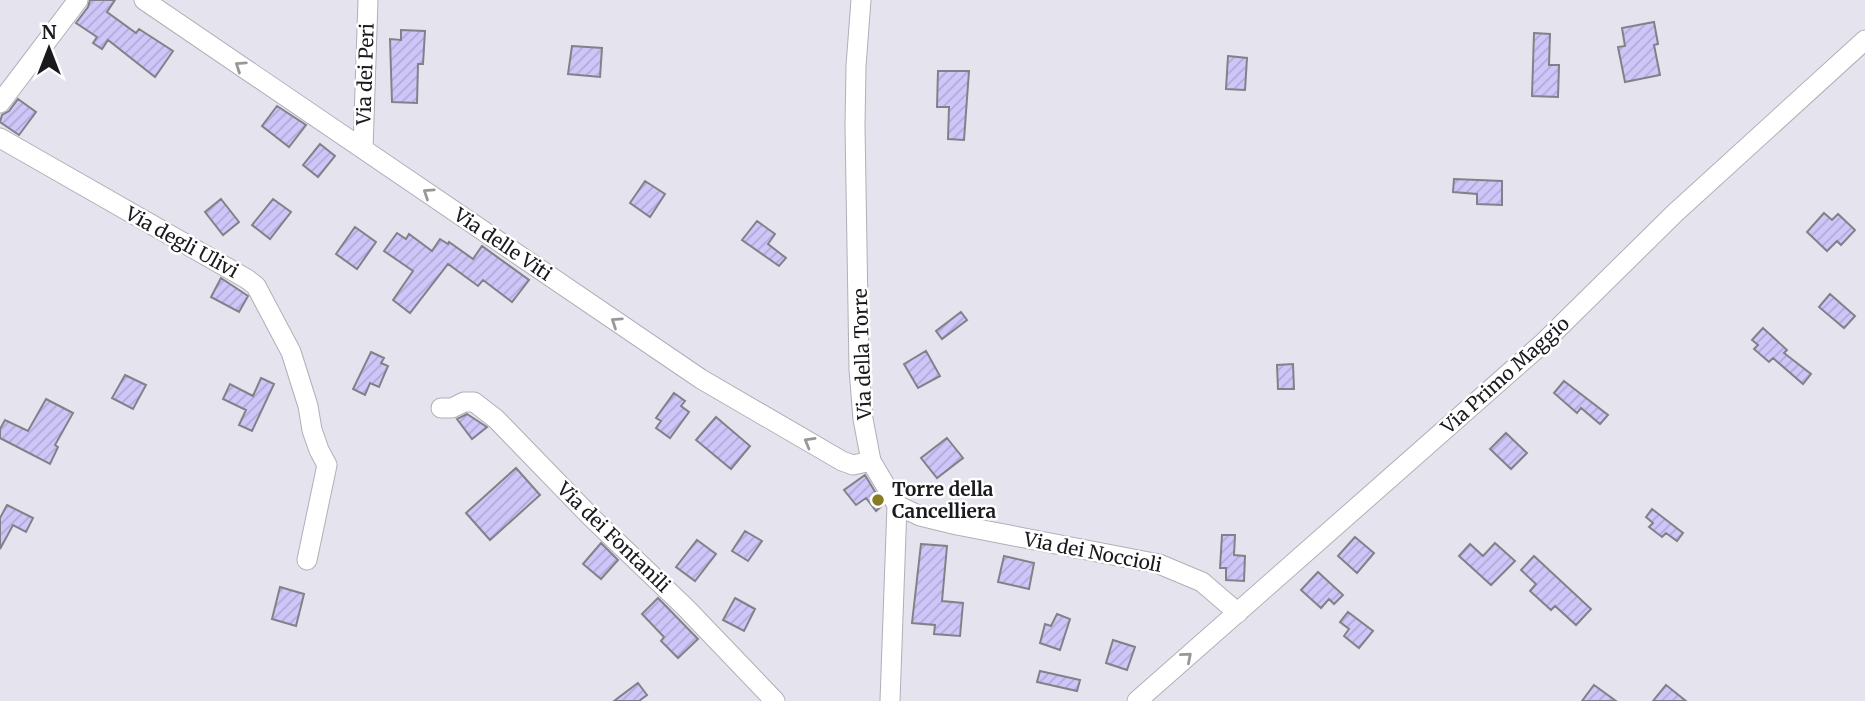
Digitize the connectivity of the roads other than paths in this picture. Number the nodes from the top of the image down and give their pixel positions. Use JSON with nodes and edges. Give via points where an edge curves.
{"nodes":[{"id":1,"x":78,"y":0,"type":"edge"},
{"id":2,"x":144,"y":0,"type":"edge"},
{"id":3,"x":368,"y":0,"type":"edge"},
{"id":4,"x":861,"y":0,"type":"edge"},
{"id":5,"x":1865,"y":40,"type":"edge"},
{"id":6,"x":0,"y":103,"type":"edge"},
{"id":7,"x":0,"y":138,"type":"edge"},
{"id":8,"x":363,"y":149,"type":"junction"},
{"id":9,"x":441,"y":408,"type":"dead end"},
{"id":10,"x":871,"y":461,"type":"junction"},
{"id":11,"x":897,"y":505,"type":"junction"},
{"id":12,"x":307,"y":560,"type":"dead end"},
{"id":13,"x":1238,"y":613,"type":"junction"},
{"id":14,"x":775,"y":701,"type":"edge"},
{"id":15,"x":890,"y":701,"type":"edge"},
{"id":16,"x":1137,"y":701,"type":"edge"}],
"edges":[{"from":1,"to":6,"type":"street"},
{"from":8,"to":2,"type":"street","name":"Via delle Viti","one_way":true},
{"from":3,"to":8,"type":"street","name":"Via dei Peri"},
{"from":4,"to":10,"type":"street","name":"Via della Torre","via":[[855,125],[859,369]]},
{"from":5,"to":13,"type":"street","name":"Via Primo Maggio","via":[[1675,213],[1542,344]]},
{"from":7,"to":12,"type":"street","name":"Via degli Ulivi","via":[[256,286],[291,352],[312,430],[327,465]]},
{"from":10,"to":8,"type":"street","name":"Via delle Viti","one_way":true,"via":[[853,465],[842,461],[701,379]]},
{"from":9,"to":14,"type":"street","name":"Via dei Fontanili","via":[[474,402],[504,426]]},
{"from":10,"to":11,"type":"street","name":"Via della Torre"},
{"from":11,"to":13,"type":"street","name":"Via dei Noccioli","via":[[957,525],[1159,564],[1202,582]]},
{"from":11,"to":15,"type":"street"},
{"from":16,"to":13,"type":"street","name":"Via Primo Maggio","one_way":true}]}
